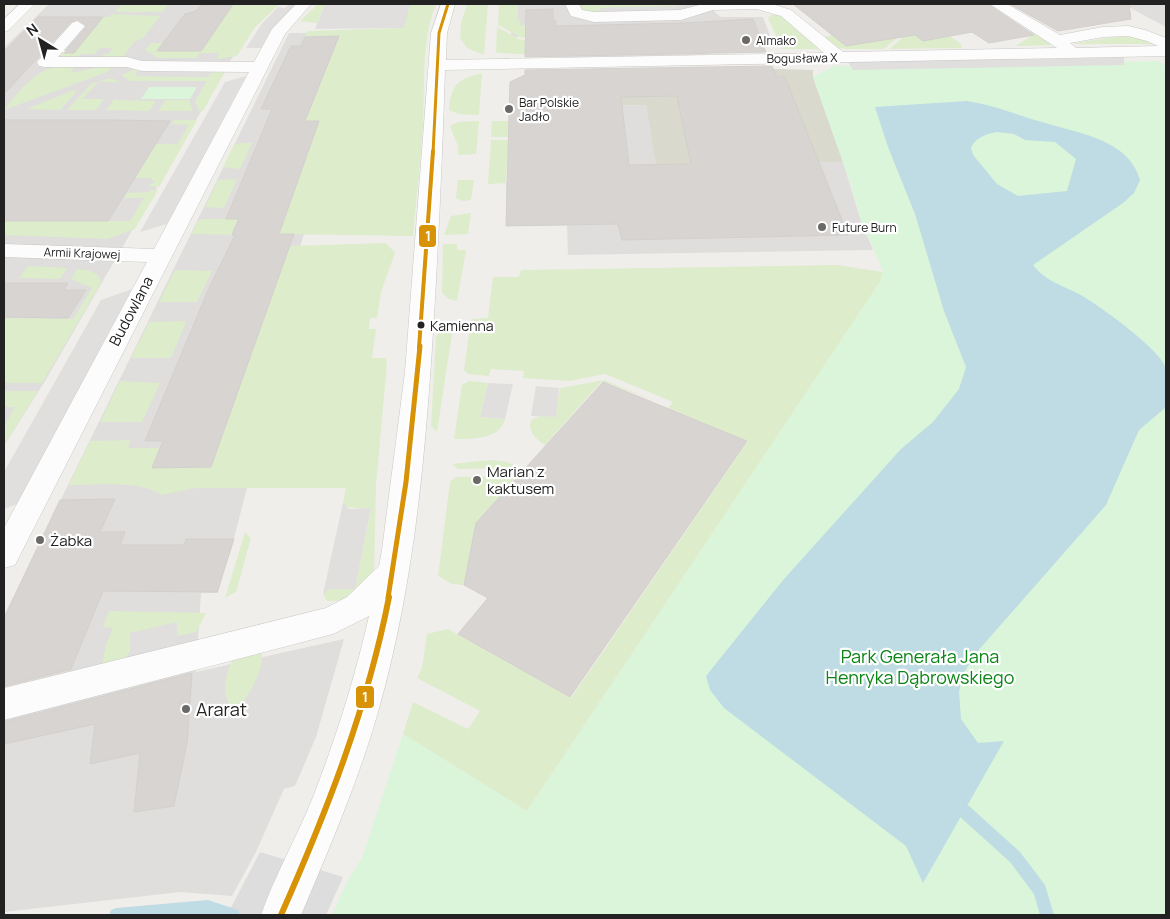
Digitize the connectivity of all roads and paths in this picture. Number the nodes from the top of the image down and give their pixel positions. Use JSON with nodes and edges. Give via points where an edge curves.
{"nodes":[{"id":1,"x":28,"y":4,"type":"edge"},
{"id":2,"x":304,"y":4,"type":"edge"},
{"id":3,"x":448,"y":4,"type":"edge"},
{"id":4,"x":572,"y":4,"type":"edge"},
{"id":5,"x":996,"y":4,"type":"edge"},
{"id":6,"x":77,"y":26,"type":"dead end"},
{"id":7,"x":4,"y":27,"type":"edge"},
{"id":8,"x":1057,"y":40,"type":"junction"},
{"id":9,"x":1166,"y":44,"type":"edge"},
{"id":10,"x":1166,"y":51,"type":"edge"},
{"id":11,"x":1073,"y":54,"type":"junction"},
{"id":12,"x":840,"y":58,"type":"junction"},
{"id":13,"x":438,"y":65,"type":"junction"},
{"id":14,"x":256,"y":72,"type":"junction"},
{"id":15,"x":4,"y":250,"type":"edge"},
{"id":16,"x":160,"y":256,"type":"junction"},
{"id":17,"x":5,"y":552,"type":"edge"},
{"id":18,"x":394,"y":570,"type":"junction"},
{"id":19,"x":4,"y":704,"type":"edge"},
{"id":20,"x":281,"y":915,"type":"edge"}],
"edges":[{"from":1,"to":7,"type":"street"},
{"from":2,"to":14,"type":"street","name":"Budowlana","via":[[278,32]]},
{"from":3,"to":13,"type":"street","via":[[439,33]]},
{"from":4,"to":12,"type":"street","via":[[576,13],[594,17],[681,15],[712,6],[746,4],[778,9]]},
{"from":5,"to":8,"type":"street"},
{"from":6,"to":14,"type":"street","via":[[45,62],[127,62],[142,66],[232,67]]},
{"from":8,"to":9,"type":"street","via":[[1129,30]]},
{"from":8,"to":11,"type":"street"},
{"from":10,"to":11,"type":"street","name":"Bogusława X"},
{"from":11,"to":12,"type":"street","name":"Bogusława X"},
{"from":12,"to":13,"type":"street","name":"Bogusława X"},
{"from":13,"to":18,"type":"street","via":[[417,386]]},
{"from":14,"to":16,"type":"street","name":"Budowlana"},
{"from":15,"to":16,"type":"street","name":"Armii Krajowej"},
{"from":16,"to":17,"type":"street","name":"Budowlana"},
{"from":18,"to":19,"type":"street","via":[[358,606],[334,620]]},
{"from":18,"to":20,"type":"street","via":[[369,683],[348,749]]}]}
